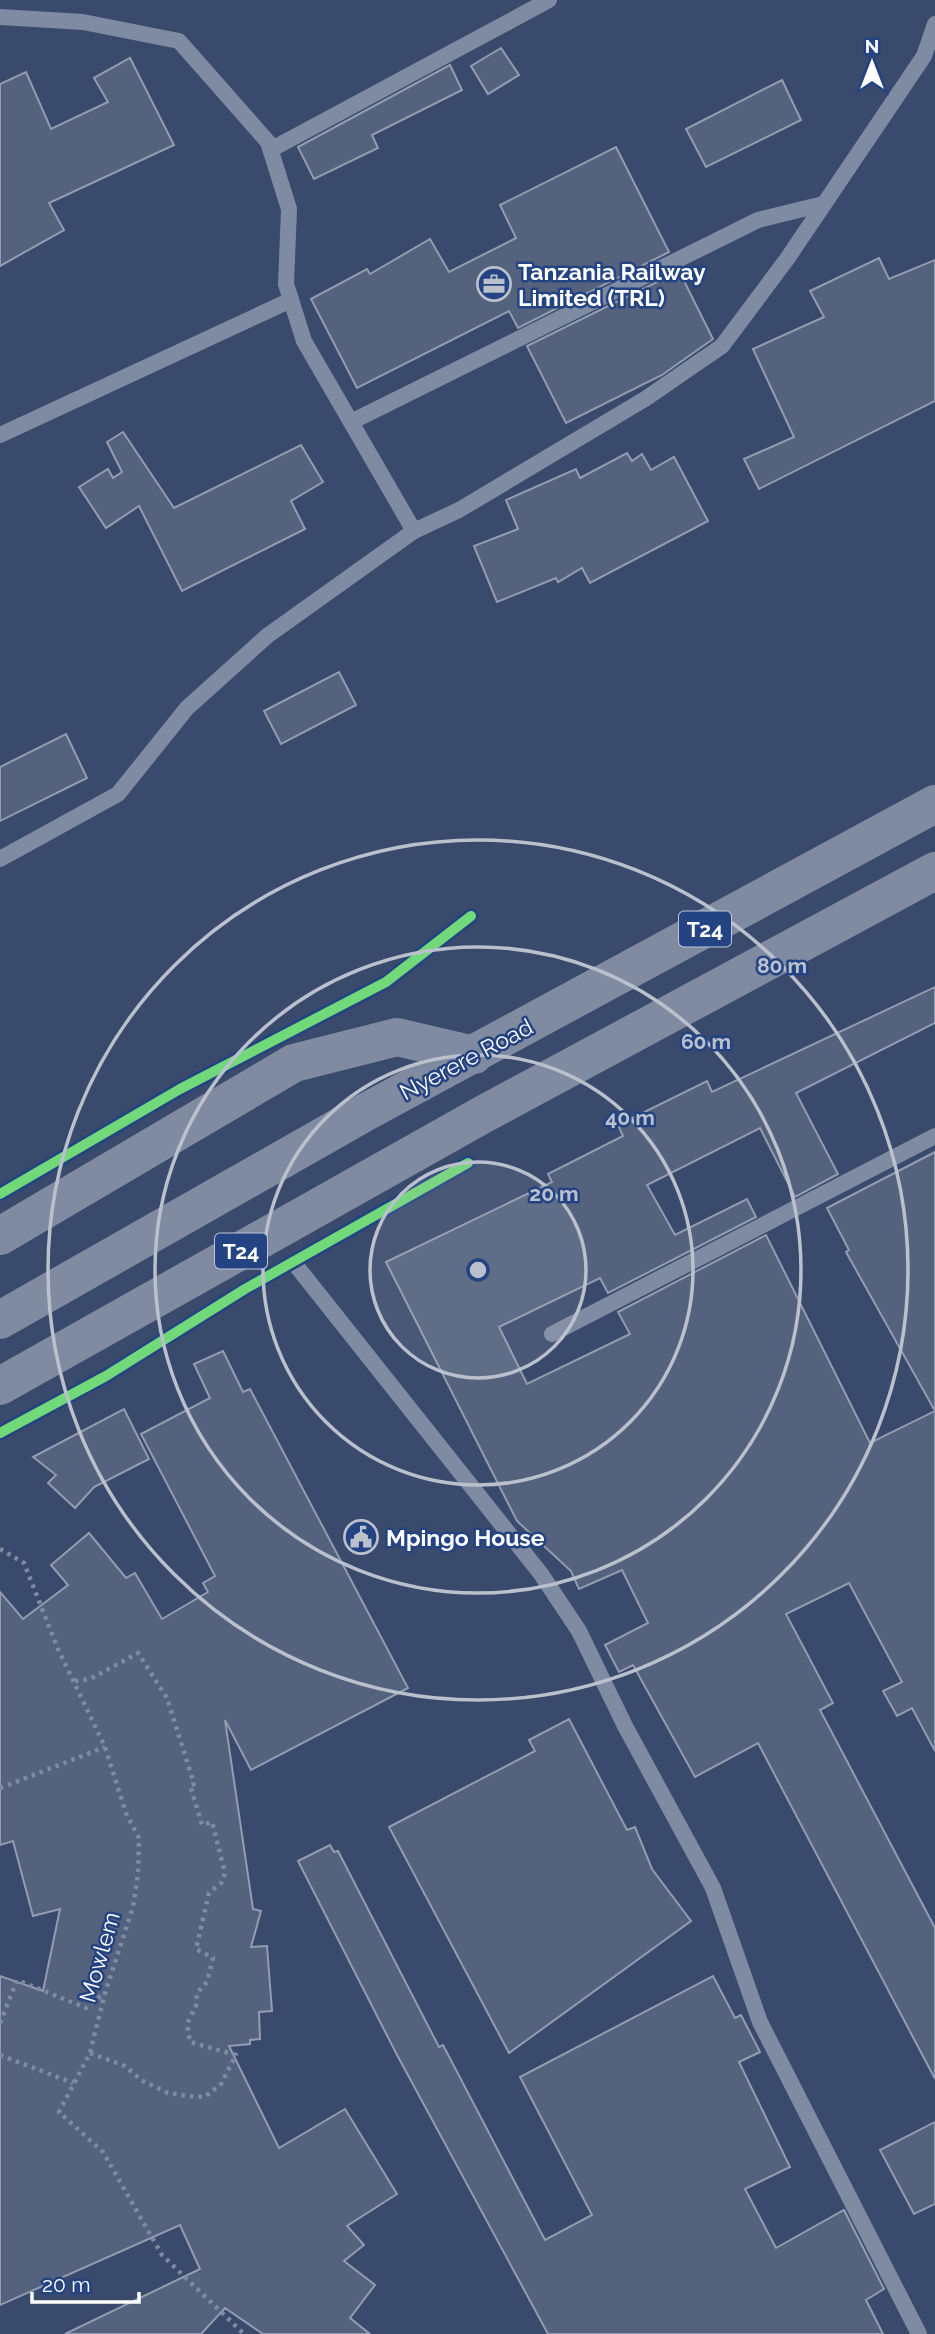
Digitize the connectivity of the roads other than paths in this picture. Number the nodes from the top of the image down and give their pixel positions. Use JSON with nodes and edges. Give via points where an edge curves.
{"nodes":[{"id":1,"x":549,"y":0,"type":"edge"},
{"id":2,"x":0,"y":18,"type":"edge"},
{"id":3,"x":935,"y":24,"type":"edge"},
{"id":4,"x":272,"y":149,"type":"junction"},
{"id":5,"x":824,"y":204,"type":"junction"},
{"id":6,"x":290,"y":300,"type":"junction"},
{"id":7,"x":351,"y":422,"type":"junction"},
{"id":8,"x":0,"y":435,"type":"edge"},
{"id":9,"x":414,"y":531,"type":"junction"},
{"id":10,"x":935,"y":804,"type":"edge"},
{"id":11,"x":0,"y":859,"type":"edge"},
{"id":12,"x":935,"y":871,"type":"edge"},
{"id":13,"x":474,"y":1055,"type":"junction"},
{"id":14,"x":935,"y":1136,"type":"edge"},
{"id":15,"x":0,"y":1236,"type":"edge"},
{"id":16,"x":293,"y":1263,"type":"dead end"},
{"id":17,"x":0,"y":1320,"type":"edge"},
{"id":18,"x":552,"y":1334,"type":"dead end"},
{"id":19,"x":0,"y":1386,"type":"edge"},
{"id":20,"x":919,"y":2334,"type":"edge"}],
"edges":[{"from":1,"to":4,"type":"lane"},
{"from":2,"to":4,"type":"lane","via":[[83,22],[179,41]]},
{"from":3,"to":5,"type":"lane","via":[[924,56]]},
{"from":4,"to":6,"type":"lane","via":[[289,209],[286,284]]},
{"from":5,"to":7,"type":"lane","via":[[758,220]]},
{"from":5,"to":9,"type":"lane","via":[[722,346],[459,510]]},
{"from":6,"to":7,"type":"lane","via":[[304,341]]},
{"from":6,"to":8,"type":"lane"},
{"from":7,"to":9,"type":"lane"},
{"from":9,"to":11,"type":"lane","via":[[267,636],[187,708],[118,794]]},
{"from":10,"to":13,"type":"highway","name":"Nyerere Road","number":"T24"},
{"from":12,"to":19,"type":"highway","number":"T24","via":[[482,1115]]},
{"from":13,"to":15,"type":"highway","via":[[397,1037],[294,1063]]},
{"from":13,"to":17,"type":"highway","name":"Nyerere Road","number":"T24"},
{"from":14,"to":18,"type":"lane"},
{"from":16,"to":20,"type":"lane","via":[[541,1574],[579,1631],[713,1888],[761,2022]]}]}
